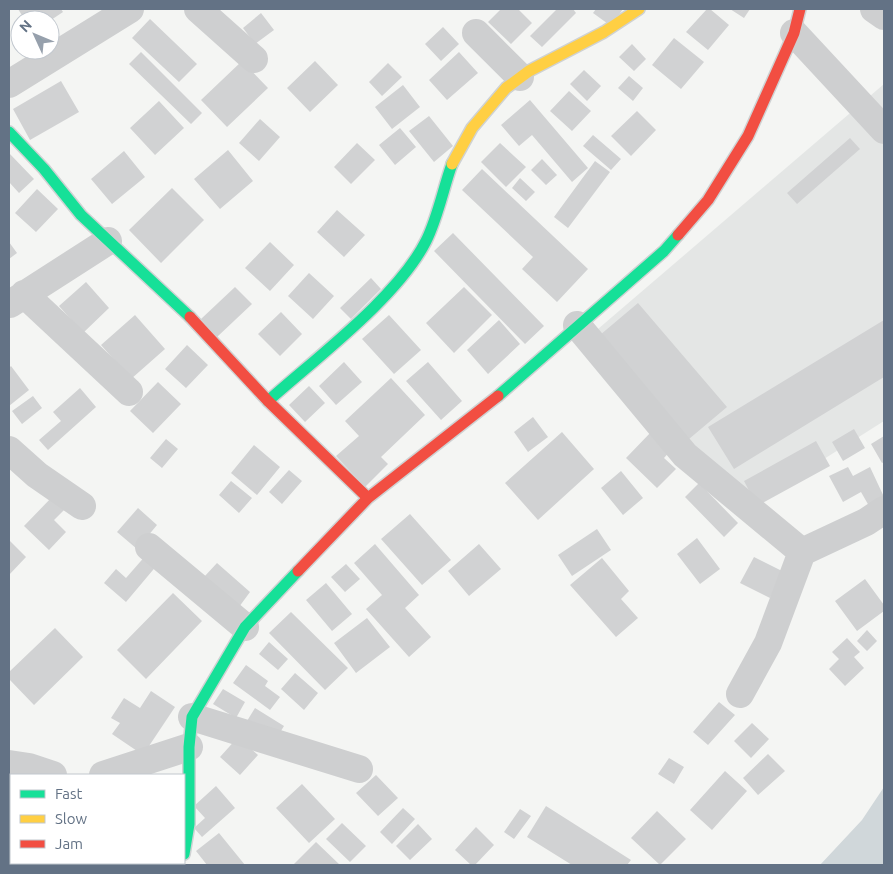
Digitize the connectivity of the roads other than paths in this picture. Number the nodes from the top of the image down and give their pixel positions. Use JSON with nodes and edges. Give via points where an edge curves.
{"nodes":[{"id":1,"x":130,"y":9,"type":"edge"},
{"id":2,"x":198,"y":9,"type":"edge"},
{"id":3,"x":639,"y":9,"type":"edge"},
{"id":4,"x":874,"y":9,"type":"edge"},
{"id":5,"x":884,"y":16,"type":"edge"},
{"id":6,"x":797,"y":21,"type":"edge"},
{"id":7,"x":476,"y":33,"type":"dead end"},
{"id":8,"x":254,"y":59,"type":"dead end"},
{"id":9,"x":520,"y":77,"type":"junction"},
{"id":10,"x":9,"y":84,"type":"edge"},
{"id":11,"x":884,"y":130,"type":"edge"},
{"id":12,"x":9,"y":132,"type":"edge"},
{"id":13,"x":108,"y":241,"type":"junction"},
{"id":14,"x":16,"y":299,"type":"edge"},
{"id":15,"x":577,"y":325,"type":"junction"},
{"id":16,"x":129,"y":392,"type":"dead end"},
{"id":17,"x":268,"y":401,"type":"junction"},
{"id":18,"x":9,"y":450,"type":"edge"},
{"id":19,"x":368,"y":498,"type":"junction"},
{"id":20,"x":82,"y":506,"type":"dead end"},
{"id":21,"x":884,"y":510,"type":"edge"},
{"id":22,"x":149,"y":547,"type":"dead end"},
{"id":23,"x":802,"y":552,"type":"junction"},
{"id":24,"x":245,"y":627,"type":"junction"},
{"id":25,"x":740,"y":694,"type":"dead end"},
{"id":26,"x":192,"y":717,"type":"junction"},
{"id":27,"x":189,"y":747,"type":"junction"},
{"id":28,"x":9,"y":764,"type":"edge"},
{"id":29,"x":359,"y":769,"type":"dead end"},
{"id":30,"x":49,"y":774,"type":"edge"},
{"id":31,"x":106,"y":774,"type":"edge"},
{"id":32,"x":185,"y":848,"type":"edge"}],
"edges":[{"from":1,"to":10,"type":"street"},
{"from":2,"to":8,"type":"street"},
{"from":3,"to":9,"type":"street"},
{"from":4,"to":5,"type":"street"},
{"from":6,"to":11,"type":"street"},
{"from":6,"to":15,"type":"street","via":[[748,136],[708,200],[664,251]]},
{"from":7,"to":9,"type":"street"},
{"from":9,"to":17,"type":"street","via":[[505,89],[476,124],[455,157],[440,208],[422,248],[400,277]]},
{"from":12,"to":13,"type":"street","via":[[81,215]]},
{"from":13,"to":14,"type":"street"},
{"from":13,"to":17,"type":"street","via":[[174,300]]},
{"from":14,"to":16,"type":"street"},
{"from":15,"to":19,"type":"street","via":[[490,403]]},
{"from":15,"to":23,"type":"street","via":[[685,455]]},
{"from":17,"to":19,"type":"street"},
{"from":18,"to":20,"type":"street","via":[[37,475]]},
{"from":19,"to":24,"type":"street"},
{"from":21,"to":23,"type":"street"},
{"from":22,"to":24,"type":"street"},
{"from":23,"to":25,"type":"street","via":[[768,643]]},
{"from":24,"to":26,"type":"street"},
{"from":26,"to":27,"type":"street"},
{"from":26,"to":29,"type":"street"},
{"from":27,"to":31,"type":"street"},
{"from":27,"to":32,"type":"street","via":[[189,824]]},
{"from":28,"to":30,"type":"street"}]}
